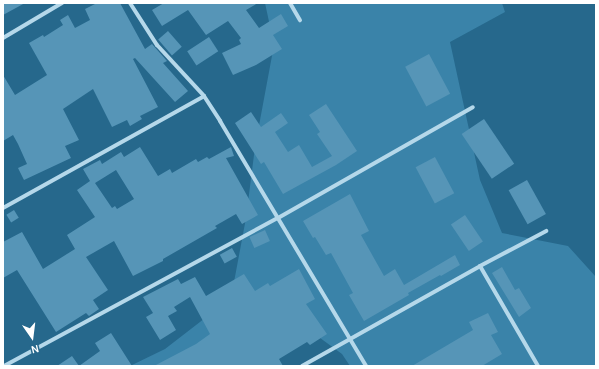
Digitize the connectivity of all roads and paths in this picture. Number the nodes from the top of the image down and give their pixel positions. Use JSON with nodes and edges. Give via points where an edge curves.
{"nodes":[{"id":1,"x":62,"y":3,"type":"edge"},
{"id":2,"x":130,"y":3,"type":"edge"},
{"id":3,"x":290,"y":3,"type":"edge"},
{"id":4,"x":300,"y":20,"type":"dead end"},
{"id":5,"x":3,"y":38,"type":"edge"},
{"id":6,"x":204,"y":96,"type":"junction"},
{"id":7,"x":473,"y":107,"type":"dead end"},
{"id":8,"x":3,"y":208,"type":"edge"},
{"id":9,"x":278,"y":218,"type":"junction"},
{"id":10,"x":546,"y":230,"type":"dead end"},
{"id":11,"x":480,"y":266,"type":"junction"},
{"id":12,"x":350,"y":340,"type":"junction"},
{"id":13,"x":4,"y":366,"type":"edge"},
{"id":14,"x":302,"y":366,"type":"edge"},
{"id":15,"x":366,"y":366,"type":"edge"},
{"id":16,"x":538,"y":366,"type":"edge"}],
"edges":[{"from":1,"to":5,"type":"street"},
{"from":2,"to":6,"type":"street","via":[[157,45]]},
{"from":3,"to":4,"type":"street"},
{"from":6,"to":8,"type":"street"},
{"from":6,"to":9,"type":"street"},
{"from":7,"to":9,"type":"street"},
{"from":9,"to":12,"type":"street"},
{"from":9,"to":13,"type":"street"},
{"from":10,"to":11,"type":"street"},
{"from":11,"to":12,"type":"street"},
{"from":11,"to":16,"type":"street"},
{"from":12,"to":14,"type":"street"},
{"from":12,"to":15,"type":"street"}]}
